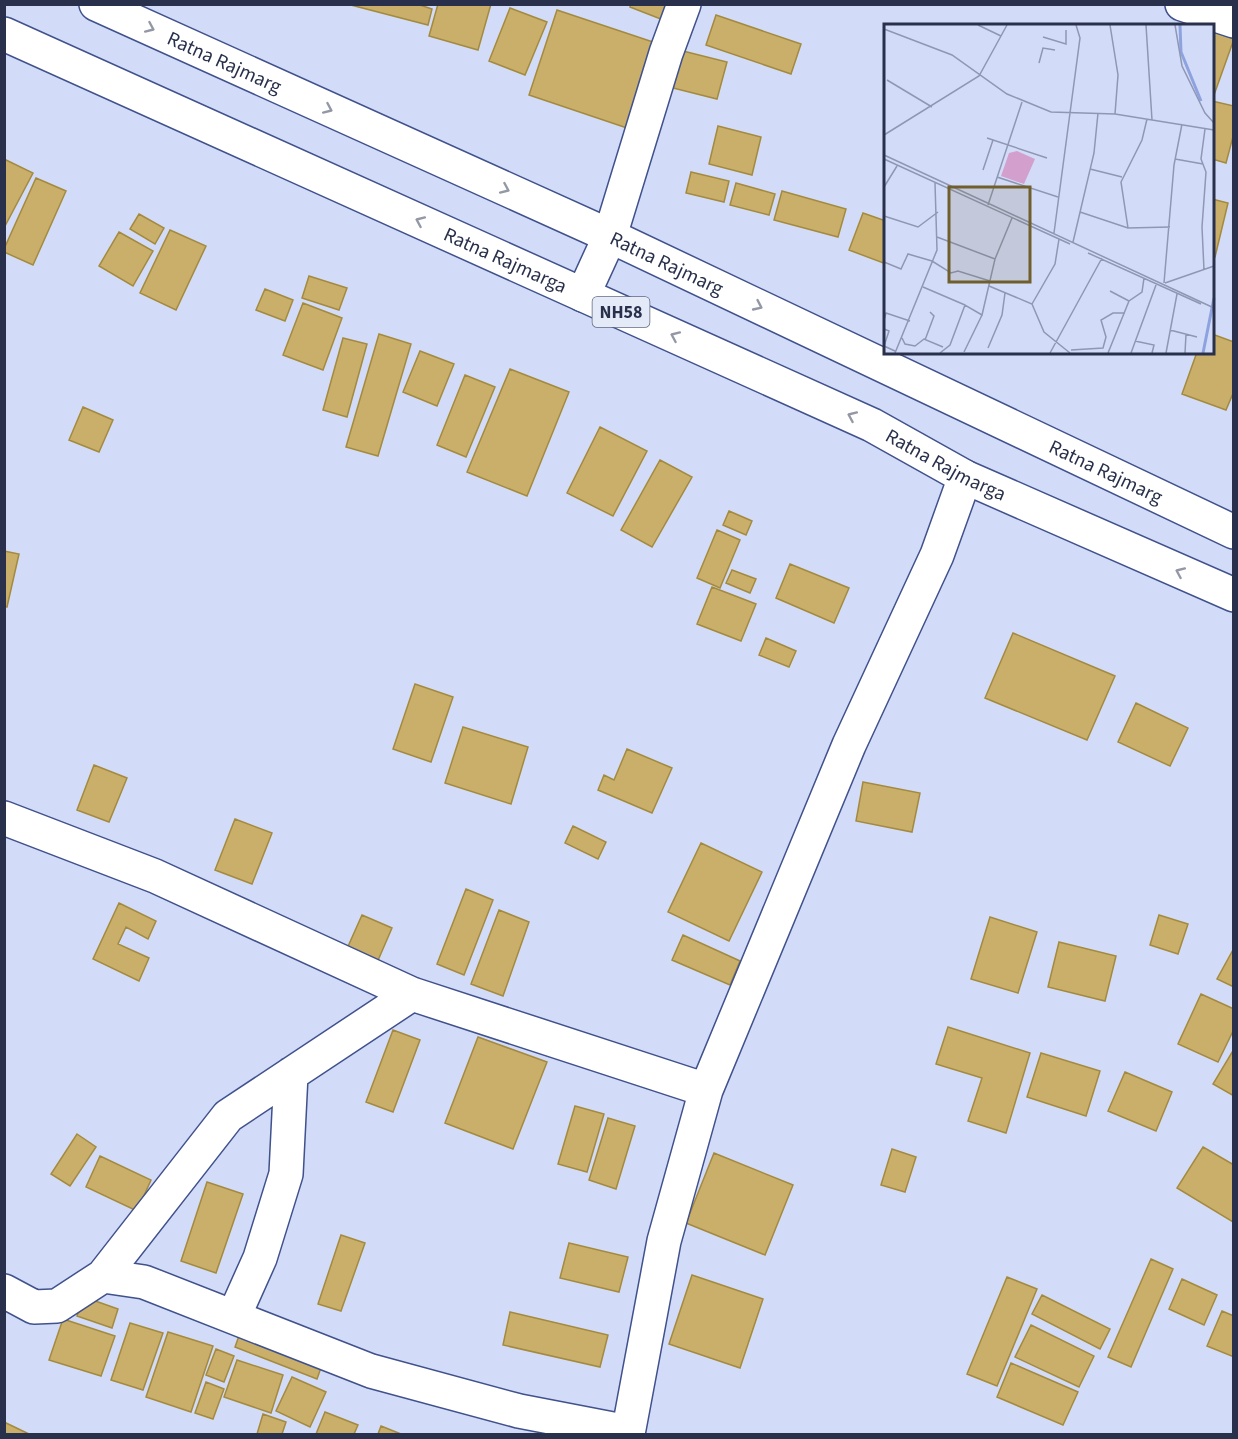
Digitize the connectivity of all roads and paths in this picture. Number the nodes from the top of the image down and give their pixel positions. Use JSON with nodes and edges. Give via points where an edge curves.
{"nodes":[{"id":1,"x":96,"y":4,"type":"edge"},
{"id":2,"x":684,"y":4,"type":"edge"},
{"id":3,"x":1182,"y":4,"type":"edge"},
{"id":4,"x":1233,"y":21,"type":"edge"},
{"id":5,"x":4,"y":34,"type":"edge"},
{"id":6,"x":610,"y":236,"type":"junction"},
{"id":7,"x":583,"y":295,"type":"junction"},
{"id":8,"x":965,"y":477,"type":"junction"},
{"id":9,"x":1233,"y":532,"type":"edge"},
{"id":10,"x":1233,"y":595,"type":"edge"},
{"id":11,"x":4,"y":819,"type":"edge"},
{"id":12,"x":412,"y":994,"type":"junction"},
{"id":13,"x":291,"y":1074,"type":"junction"},
{"id":14,"x":706,"y":1090,"type":"junction"},
{"id":15,"x":103,"y":1276,"type":"junction"},
{"id":16,"x":4,"y":1291,"type":"edge"},
{"id":17,"x":234,"y":1316,"type":"junction"},
{"id":18,"x":628,"y":1433,"type":"edge"}],
"edges":[{"from":1,"to":6,"type":"street","name":"Ratna Rajmarg","one_way":true},
{"from":2,"to":6,"type":"street"},
{"from":3,"to":4,"type":"street"},
{"from":7,"to":5,"type":"street","name":"Ratna Rajmarga","number":"NH58","one_way":true},
{"from":6,"to":7,"type":"street"},
{"from":6,"to":9,"type":"street","name":"Ratna Rajmarg","one_way":true},
{"from":8,"to":7,"type":"street","name":"Ratna Rajmarga","number":"NH58","one_way":true,"via":[[872,425]]},
{"from":10,"to":8,"type":"street","name":"Ratna Rajmarga","number":"NH58","one_way":true},
{"from":8,"to":14,"type":"street","via":[[937,555],[845,756]]},
{"from":11,"to":12,"type":"street","via":[[155,876]]},
{"from":12,"to":13,"type":"street"},
{"from":12,"to":14,"type":"street"},
{"from":13,"to":15,"type":"street","via":[[228,1116]]},
{"from":13,"to":17,"type":"street","via":[[286,1174],[260,1258]]},
{"from":14,"to":18,"type":"street","via":[[664,1241]]},
{"from":15,"to":16,"type":"street","via":[[57,1306],[34,1307]]},
{"from":15,"to":17,"type":"street","via":[[144,1282]]},
{"from":17,"to":18,"type":"street","via":[[371,1371],[519,1411]]}]}
